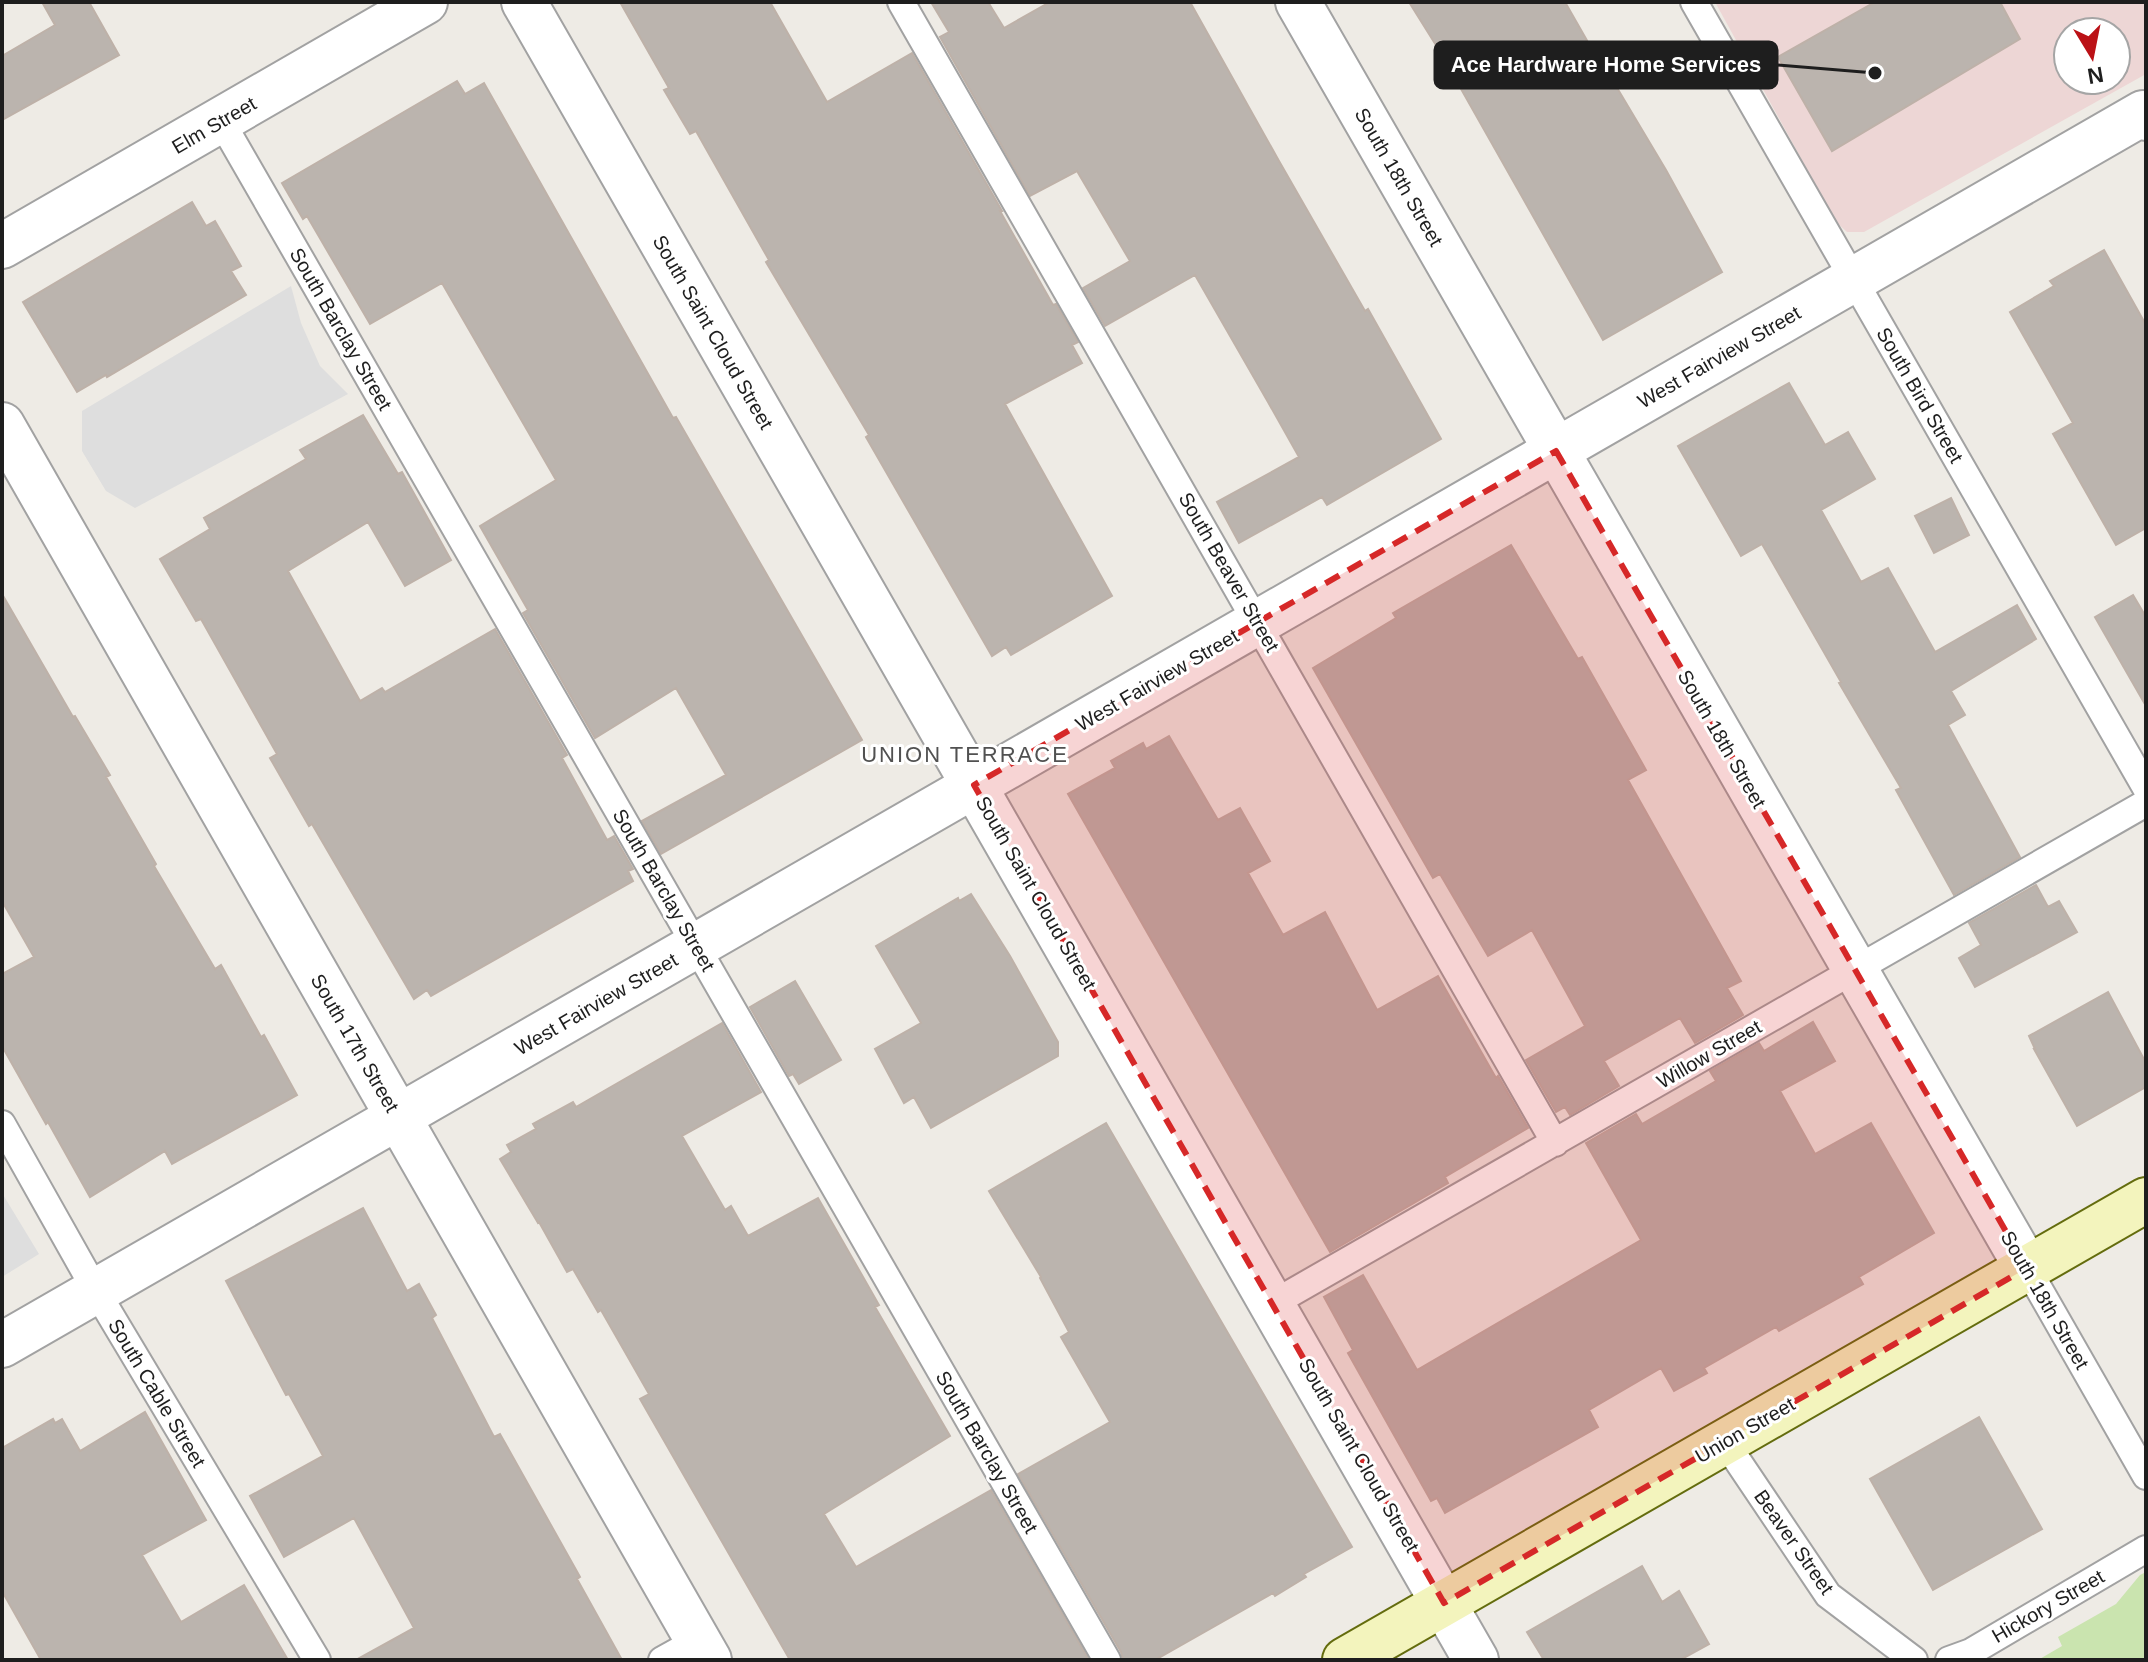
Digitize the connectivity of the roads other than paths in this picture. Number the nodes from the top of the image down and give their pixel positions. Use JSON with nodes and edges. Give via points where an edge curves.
{"nodes":[{"id":1,"x":425,"y":2,"type":"edge"},
{"id":2,"x":524,"y":2,"type":"edge"},
{"id":3,"x":901,"y":2,"type":"edge"},
{"id":4,"x":1298,"y":2,"type":"edge"},
{"id":5,"x":1694,"y":2,"type":"edge"},
{"id":6,"x":2145,"y":114,"type":"edge"},
{"id":7,"x":221,"y":121,"type":"junction"},
{"id":8,"x":2,"y":246,"type":"edge"},
{"id":9,"x":1854,"y":279,"type":"junction"},
{"id":10,"x":2,"y":425,"type":"edge"},
{"id":11,"x":1556,"y":451,"type":"junction"},
{"id":12,"x":1258,"y":622,"type":"junction"},
{"id":13,"x":974,"y":785,"type":"junction"},
{"id":14,"x":2146,"y":788,"type":"edge"},
{"id":15,"x":2146,"y":803,"type":"edge"},
{"id":16,"x":696,"y":945,"type":"junction"},
{"id":17,"x":1855,"y":970,"type":"junction"},
{"id":18,"x":398,"y":1118,"type":"junction"},
{"id":19,"x":2,"y":1124,"type":"edge"},
{"id":20,"x":1555,"y":1143,"type":"junction"},
{"id":21,"x":2146,"y":1200,"type":"edge"},
{"id":22,"x":2027,"y":1268,"type":"junction"},
{"id":23,"x":96,"y":1291,"type":"junction"},
{"id":24,"x":1272,"y":1304,"type":"junction"},
{"id":25,"x":2,"y":1345,"type":"edge"},
{"id":26,"x":1725,"y":1442,"type":"junction"},
{"id":27,"x":2146,"y":1476,"type":"edge"},
{"id":28,"x":2146,"y":1549,"type":"edge"},
{"id":29,"x":1444,"y":1603,"type":"junction"},
{"id":30,"x":690,"y":1653,"type":"edge"},
{"id":31,"x":317,"y":1660,"type":"edge"},
{"id":32,"x":1107,"y":1660,"type":"edge"},
{"id":33,"x":1345,"y":1660,"type":"edge"},
{"id":34,"x":1476,"y":1660,"type":"edge"},
{"id":35,"x":1914,"y":1660,"type":"edge"},
{"id":36,"x":1949,"y":1660,"type":"edge"}],
"edges":[{"from":1,"to":7,"type":"street","name":"Elm Street"},
{"from":2,"to":13,"type":"street","name":"South Saint Cloud Street"},
{"from":3,"to":12,"type":"lane","name":"South Beaver Street"},
{"from":4,"to":11,"type":"street","name":"South 18th Street"},
{"from":5,"to":9,"type":"lane","name":"South Bird Street"},
{"from":6,"to":9,"type":"street","name":"West Fairview Street"},
{"from":7,"to":8,"type":"street","name":"Elm Street"},
{"from":7,"to":16,"type":"lane","name":"South Barclay Street"},
{"from":9,"to":11,"type":"street","name":"West Fairview Street"},
{"from":9,"to":14,"type":"lane","name":"South Bird Street"},
{"from":10,"to":18,"type":"street","name":"South 17th Street"},
{"from":11,"to":12,"type":"street","name":"West Fairview Street"},
{"from":11,"to":17,"type":"street","name":"South 18th Street"},
{"from":12,"to":13,"type":"street","name":"West Fairview Street"},
{"from":12,"to":20,"type":"lane","name":"South Beaver Street"},
{"from":13,"to":16,"type":"street","name":"West Fairview Street"},
{"from":13,"to":24,"type":"street","name":"South Saint Cloud Street"},
{"from":15,"to":17,"type":"lane","name":"Willow Street"},
{"from":16,"to":18,"type":"street","name":"West Fairview Street"},
{"from":16,"to":32,"type":"lane","name":"South Barclay Street"},
{"from":17,"to":20,"type":"lane","name":"Willow Street"},
{"from":17,"to":22,"type":"street","name":"South 18th Street"},
{"from":18,"to":23,"type":"street","name":"West Fairview Street"},
{"from":18,"to":30,"type":"street","name":"South 17th Street"},
{"from":19,"to":23,"type":"lane","name":"South Cable Street"},
{"from":20,"to":24,"type":"lane","name":"Willow Street"},
{"from":21,"to":22,"type":"street","name":"Union Street"},
{"from":22,"to":26,"type":"street","name":"Union Street"},
{"from":22,"to":27,"type":"lane","name":"South 18th Street"},
{"from":23,"to":25,"type":"street","name":"West Fairview Street"},
{"from":23,"to":31,"type":"lane","name":"South Cable Street"},
{"from":24,"to":29,"type":"street","name":"South Saint Cloud Street"},
{"from":26,"to":29,"type":"street","name":"Union Street"},
{"from":26,"to":35,"type":"lane","name":"Beaver Street","via":[[1828,1595]]},
{"from":28,"to":36,"type":"lane","name":"Hickory Street"},
{"from":29,"to":33,"type":"street","name":"Union Street"},
{"from":29,"to":34,"type":"street","name":"South Saint Cloud Street"}]}
